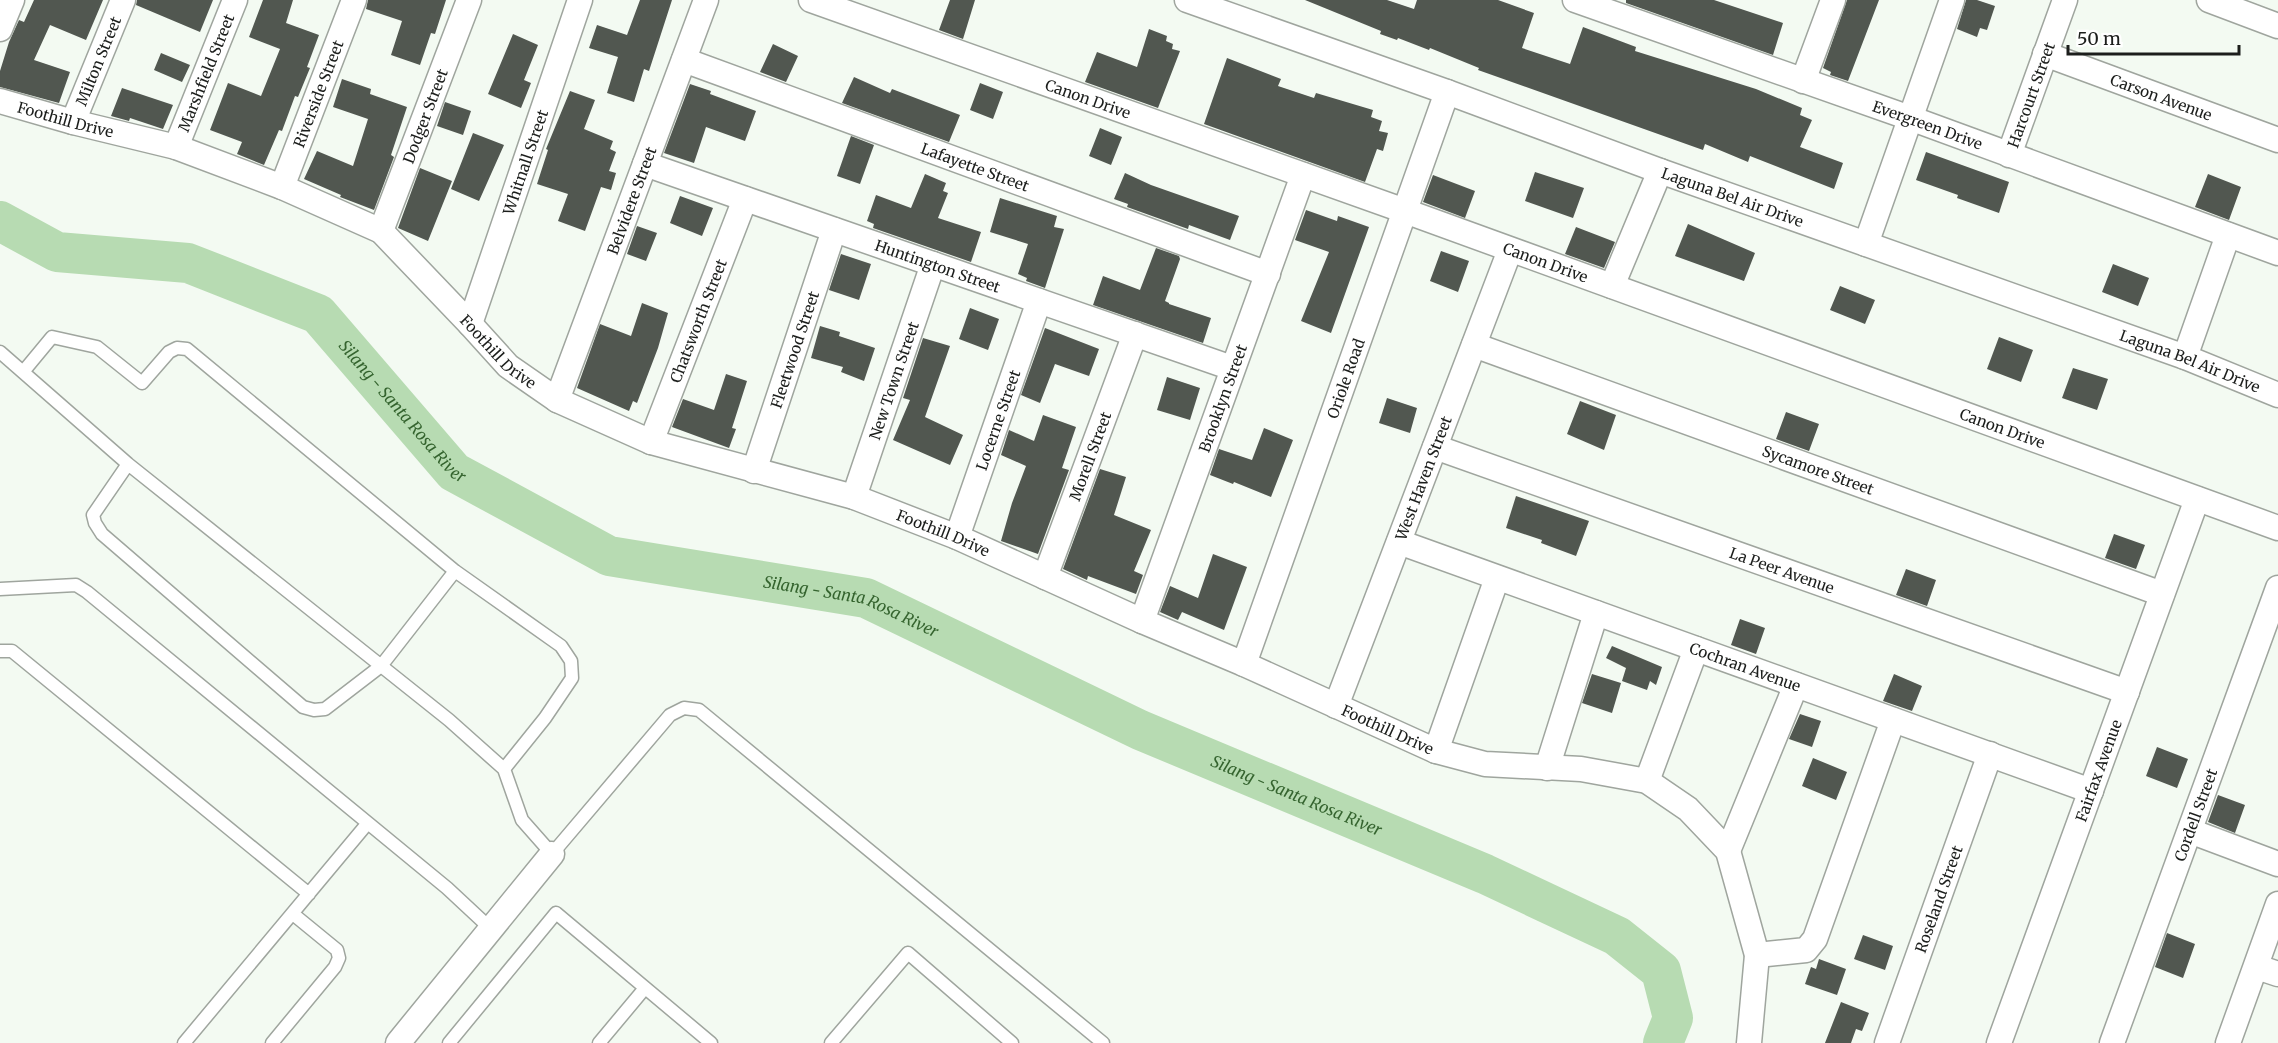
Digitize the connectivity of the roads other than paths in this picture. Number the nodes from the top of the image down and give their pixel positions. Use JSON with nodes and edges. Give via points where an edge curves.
{"nodes":[{"id":1,"x":12,"y":0,"type":"edge"},
{"id":2,"x":123,"y":0,"type":"edge"},
{"id":3,"x":235,"y":0,"type":"edge"},
{"id":4,"x":354,"y":0,"type":"edge"},
{"id":5,"x":469,"y":0,"type":"edge"},
{"id":6,"x":580,"y":0,"type":"edge"},
{"id":7,"x":706,"y":0,"type":"edge"},
{"id":8,"x":812,"y":0,"type":"edge"},
{"id":9,"x":1187,"y":0,"type":"edge"},
{"id":10,"x":1575,"y":0,"type":"edge"},
{"id":11,"x":1833,"y":0,"type":"edge"},
{"id":12,"x":1952,"y":0,"type":"edge"},
{"id":13,"x":2065,"y":0,"type":"edge"},
{"id":14,"x":2209,"y":0,"type":"edge"},
{"id":15,"x":1233,"y":8,"type":"edge"},
{"id":16,"x":2278,"y":26,"type":"edge"},
{"id":17,"x":0,"y":29,"type":"edge"},
{"id":18,"x":2045,"y":54,"type":"junction"},
{"id":19,"x":684,"y":60,"type":"junction"},
{"id":20,"x":1803,"y":81,"type":"junction"},
{"id":21,"x":1447,"y":92,"type":"junction"},
{"id":22,"x":0,"y":100,"type":"edge"},
{"id":23,"x":1910,"y":118,"type":"junction"},
{"id":24,"x":73,"y":122,"type":"junction"},
{"id":25,"x":2278,"y":140,"type":"edge"},
{"id":26,"x":176,"y":147,"type":"junction"},
{"id":27,"x":2009,"y":155,"type":"junction"},
{"id":28,"x":645,"y":164,"type":"junction"},
{"id":29,"x":1660,"y":171,"type":"junction"},
{"id":30,"x":1303,"y":175,"type":"junction"},
{"id":31,"x":282,"y":187,"type":"junction"},
{"id":32,"x":745,"y":199,"type":"junction"},
{"id":33,"x":1405,"y":211,"type":"junction"},
{"id":34,"x":834,"y":230,"type":"junction"},
{"id":35,"x":381,"y":231,"type":"junction"},
{"id":36,"x":2228,"y":235,"type":"junction"},
{"id":37,"x":1866,"y":244,"type":"junction"},
{"id":38,"x":1510,"y":250,"type":"junction"},
{"id":39,"x":2278,"y":253,"type":"edge"},
{"id":40,"x":933,"y":264,"type":"junction"},
{"id":41,"x":1268,"y":274,"type":"junction"},
{"id":42,"x":1612,"y":286,"type":"junction"},
{"id":43,"x":1038,"y":301,"type":"junction"},
{"id":44,"x":470,"y":324,"type":"junction"},
{"id":45,"x":1136,"y":334,"type":"junction"},
{"id":46,"x":1474,"y":345,"type":"junction"},
{"id":47,"x":0,"y":352,"type":"edge"},
{"id":48,"x":2185,"y":357,"type":"junction"},
{"id":49,"x":1232,"y":368,"type":"junction"},
{"id":50,"x":23,"y":372,"type":"junction"},
{"id":51,"x":2278,"y":395,"type":"edge"},
{"id":52,"x":557,"y":400,"type":"junction"},
{"id":53,"x":651,"y":442,"type":"junction"},
{"id":54,"x":1435,"y":447,"type":"junction"},
{"id":55,"x":128,"y":464,"type":"junction"},
{"id":56,"x":754,"y":471,"type":"junction"},
{"id":57,"x":854,"y":497,"type":"junction"},
{"id":58,"x":2197,"y":499,"type":"junction"},
{"id":59,"x":2278,"y":528,"type":"edge"},
{"id":60,"x":957,"y":537,"type":"junction"},
{"id":61,"x":1399,"y":542,"type":"junction"},
{"id":62,"x":455,"y":571,"type":"junction"},
{"id":63,"x":1045,"y":577,"type":"junction"},
{"id":64,"x":1497,"y":578,"type":"junction"},
{"id":65,"x":2278,"y":588,"type":"edge"},
{"id":66,"x":0,"y":590,"type":"edge"},
{"id":67,"x":2162,"y":594,"type":"junction"},
{"id":68,"x":1596,"y":613,"type":"junction"},
{"id":69,"x":1142,"y":621,"type":"junction"},
{"id":70,"x":1696,"y":649,"type":"junction"},
{"id":71,"x":0,"y":651,"type":"edge"},
{"id":72,"x":1244,"y":664,"type":"junction"},
{"id":73,"x":381,"y":666,"type":"junction"},
{"id":74,"x":1796,"y":685,"type":"junction"},
{"id":75,"x":2127,"y":692,"type":"junction"},
{"id":76,"x":1336,"y":706,"type":"junction"},
{"id":77,"x":1893,"y":720,"type":"junction"},
{"id":78,"x":1436,"y":751,"type":"junction"},
{"id":79,"x":1990,"y":754,"type":"junction"},
{"id":80,"x":1546,"y":768,"type":"junction"},
{"id":81,"x":504,"y":769,"type":"junction"},
{"id":82,"x":1647,"y":781,"type":"junction"},
{"id":83,"x":2091,"y":791,"type":"junction"},
{"id":84,"x":367,"y":824,"type":"junction"},
{"id":85,"x":2190,"y":831,"type":"junction"},
{"id":86,"x":1728,"y":851,"type":"junction"},
{"id":87,"x":552,"y":854,"type":"junction"},
{"id":88,"x":2278,"y":864,"type":"edge"},
{"id":89,"x":309,"y":894,"type":"junction"},
{"id":90,"x":2278,"y":904,"type":"edge"},
{"id":91,"x":292,"y":914,"type":"junction"},
{"id":92,"x":491,"y":928,"type":"junction"},
{"id":93,"x":1757,"y":955,"type":"junction"},
{"id":94,"x":2267,"y":970,"type":"edge"},
{"id":95,"x":645,"y":988,"type":"junction"},
{"id":96,"x":184,"y":1043,"type":"edge"},
{"id":97,"x":272,"y":1043,"type":"edge"},
{"id":98,"x":398,"y":1043,"type":"edge"},
{"id":99,"x":449,"y":1043,"type":"edge"},
{"id":100,"x":599,"y":1043,"type":"edge"},
{"id":101,"x":711,"y":1043,"type":"edge"},
{"id":102,"x":831,"y":1043,"type":"edge"},
{"id":103,"x":1012,"y":1043,"type":"edge"},
{"id":104,"x":1103,"y":1043,"type":"edge"},
{"id":105,"x":1749,"y":1043,"type":"edge"},
{"id":106,"x":1887,"y":1043,"type":"edge"},
{"id":107,"x":1999,"y":1043,"type":"edge"},
{"id":108,"x":2112,"y":1043,"type":"edge"},
{"id":109,"x":2228,"y":1043,"type":"edge"}],
"edges":[{"from":1,"to":17,"type":"street"},
{"from":2,"to":24,"type":"street","name":"Milton Street"},
{"from":3,"to":26,"type":"street","name":"Marshfield Street"},
{"from":4,"to":31,"type":"street","name":"Riverside Street"},
{"from":5,"to":35,"type":"street","name":"Dodger Street"},
{"from":6,"to":44,"type":"street","name":"Whitnall Street"},
{"from":7,"to":19,"type":"street","name":"Belvidere Street"},
{"from":8,"to":30,"type":"street","name":"Canon Drive"},
{"from":9,"to":15,"type":"street","name":"Laguna Bel Air Drive"},
{"from":10,"to":20,"type":"street","name":"Evergreen Drive"},
{"from":11,"to":20,"type":"street"},
{"from":12,"to":23,"type":"street"},
{"from":13,"to":18,"type":"street","name":"Harcourt Street"},
{"from":14,"to":16,"type":"street"},
{"from":15,"to":21,"type":"street","name":"Laguna Bel Air Drive"},
{"from":18,"to":25,"type":"street","name":"Carson Avenue"},
{"from":18,"to":27,"type":"street","name":"Harcourt Street"},
{"from":19,"to":28,"type":"street","name":"Belvidere Street"},
{"from":19,"to":41,"type":"street","name":"Lafayette Street"},
{"from":20,"to":23,"type":"street","name":"Evergreen Drive"},
{"from":21,"to":29,"type":"street","name":"Laguna Bel Air Drive"},
{"from":21,"to":33,"type":"street","name":"Oriole Road"},
{"from":22,"to":24,"type":"street","name":"Foothill Drive"},
{"from":23,"to":27,"type":"street","name":"Evergreen Drive"},
{"from":23,"to":37,"type":"street"},
{"from":24,"to":26,"type":"street","name":"Foothill Drive"},
{"from":26,"to":31,"type":"street","name":"Foothill Drive"},
{"from":27,"to":36,"type":"street","name":"Evergreen Drive"},
{"from":28,"to":32,"type":"street","name":"Huntington Street"},
{"from":28,"to":52,"type":"street","name":"Belvidere Street"},
{"from":29,"to":37,"type":"street","name":"Laguna Bel Air Drive"},
{"from":29,"to":42,"type":"street"},
{"from":30,"to":33,"type":"street","name":"Canon Drive"},
{"from":30,"to":41,"type":"street","name":"Brooklyn Street"},
{"from":31,"to":35,"type":"street","name":"Foothill Drive"},
{"from":32,"to":34,"type":"street","name":"Huntington Street"},
{"from":32,"to":53,"type":"street","name":"Chatsworth Street"},
{"from":33,"to":38,"type":"street","name":"Canon Drive"},
{"from":33,"to":72,"type":"street","name":"Oriole Road"},
{"from":34,"to":40,"type":"street","name":"Huntington Street"},
{"from":34,"to":56,"type":"street","name":"Fleetwood Street"},
{"from":35,"to":44,"type":"street","name":"Foothill Drive"},
{"from":36,"to":39,"type":"street","name":"Evergreen Drive"},
{"from":36,"to":48,"type":"street"},
{"from":37,"to":48,"type":"street","name":"Laguna Bel Air Drive"},
{"from":38,"to":42,"type":"street","name":"Canon Drive"},
{"from":38,"to":46,"type":"street","name":"West Haven Street"},
{"from":40,"to":43,"type":"street","name":"Huntington Street"},
{"from":40,"to":57,"type":"street","name":"New Town Street"},
{"from":41,"to":49,"type":"street","name":"Brooklyn Street"},
{"from":42,"to":58,"type":"street","name":"Canon Drive"},
{"from":43,"to":45,"type":"street","name":"Huntington Street"},
{"from":43,"to":60,"type":"street","name":"Locerne Street"},
{"from":44,"to":52,"type":"street","name":"Foothill Drive","via":[[508,366]]},
{"from":45,"to":49,"type":"street","name":"Huntington Street"},
{"from":45,"to":63,"type":"street","name":"Morell Street"},
{"from":46,"to":54,"type":"street","name":"West Haven Street"},
{"from":46,"to":67,"type":"street","name":"Sycamore Street"},
{"from":47,"to":50,"type":"lane"},
{"from":48,"to":51,"type":"street","name":"Laguna Bel Air Drive"},
{"from":49,"to":69,"type":"street","name":"Brooklyn Street"},
{"from":50,"to":55,"type":"lane"},
{"from":50,"to":62,"type":"lane","via":[[52,337],[97,347],[142,383],[169,352],[187,349]]},
{"from":52,"to":53,"type":"street","name":"Foothill Drive"},
{"from":53,"to":56,"type":"street","name":"Foothill Drive"},
{"from":54,"to":61,"type":"street","name":"West Haven Street"},
{"from":54,"to":75,"type":"street","name":"La Peer Avenue"},
{"from":55,"to":73,"type":"lane"},
{"from":55,"to":73,"type":"lane","via":[[93,515],[102,534],[303,707],[325,709]]},
{"from":56,"to":57,"type":"street","name":"Foothill Drive"},
{"from":57,"to":60,"type":"street","name":"Foothill Drive"},
{"from":58,"to":59,"type":"street","name":"Canon Drive"},
{"from":58,"to":67,"type":"street","name":"Fairfax Avenue"},
{"from":60,"to":63,"type":"street","name":"Foothill Drive"},
{"from":61,"to":64,"type":"street","name":"Cochran Avenue"},
{"from":61,"to":76,"type":"street","name":"West Haven Street"},
{"from":62,"to":73,"type":"lane"},
{"from":62,"to":81,"type":"lane","via":[[561,646],[571,661],[572,678]]},
{"from":63,"to":69,"type":"street","name":"Foothill Drive"},
{"from":64,"to":68,"type":"street","name":"Cochran Avenue"},
{"from":64,"to":78,"type":"street"},
{"from":65,"to":85,"type":"street","name":"Cordell Street"},
{"from":66,"to":84,"type":"lane","via":[[76,585],[87,592]]},
{"from":67,"to":75,"type":"street","name":"Fairfax Avenue"},
{"from":68,"to":70,"type":"street","name":"Cochran Avenue"},
{"from":68,"to":80,"type":"street"},
{"from":69,"to":72,"type":"street","name":"Foothill Drive"},
{"from":70,"to":74,"type":"street","name":"Cochran Avenue"},
{"from":70,"to":82,"type":"street"},
{"from":71,"to":89,"type":"lane","via":[[12,651]]},
{"from":72,"to":76,"type":"street","name":"Foothill Drive"},
{"from":73,"to":81,"type":"lane"},
{"from":74,"to":77,"type":"street","name":"Cochran Avenue"},
{"from":74,"to":86,"type":"street"},
{"from":75,"to":83,"type":"street","name":"Fairfax Avenue"},
{"from":76,"to":78,"type":"street","name":"Foothill Drive"},
{"from":77,"to":79,"type":"street","name":"Cochran Avenue"},
{"from":77,"to":93,"type":"street","via":[[1815,939],[1806,950]]},
{"from":78,"to":80,"type":"street","name":"Foothill Drive","via":[[1485,764]]},
{"from":79,"to":83,"type":"street","name":"Cochran Avenue"},
{"from":79,"to":106,"type":"street","name":"Roseland Street"},
{"from":80,"to":82,"type":"street","name":"Foothill Drive","via":[[1581,769]]},
{"from":81,"to":87,"type":"lane","via":[[522,820]]},
{"from":82,"to":86,"type":"street","name":"Foothill Drive","via":[[1688,809]]},
{"from":83,"to":107,"type":"street","name":"Fairfax Avenue"},
{"from":84,"to":89,"type":"lane"},
{"from":84,"to":92,"type":"lane"},
{"from":85,"to":88,"type":"street"},
{"from":85,"to":108,"type":"street","name":"Cordell Street"},
{"from":86,"to":93,"type":"street","name":"Foothill Drive"},
{"from":87,"to":92,"type":"street"},
{"from":87,"to":104,"type":"lane","via":[[670,715],[684,708],[699,710]]},
{"from":89,"to":91,"type":"lane"},
{"from":90,"to":94,"type":"street"},
{"from":91,"to":96,"type":"lane"},
{"from":91,"to":97,"type":"lane","via":[[337,950],[339,958]]},
{"from":92,"to":98,"type":"street"},
{"from":93,"to":105,"type":"street","name":"Foothill Drive"},
{"from":94,"to":109,"type":"street"},
{"from":95,"to":99,"type":"lane","via":[[556,914]]},
{"from":95,"to":100,"type":"lane"},
{"from":95,"to":101,"type":"lane"},
{"from":102,"to":103,"type":"lane","via":[[908,953]]}]}
